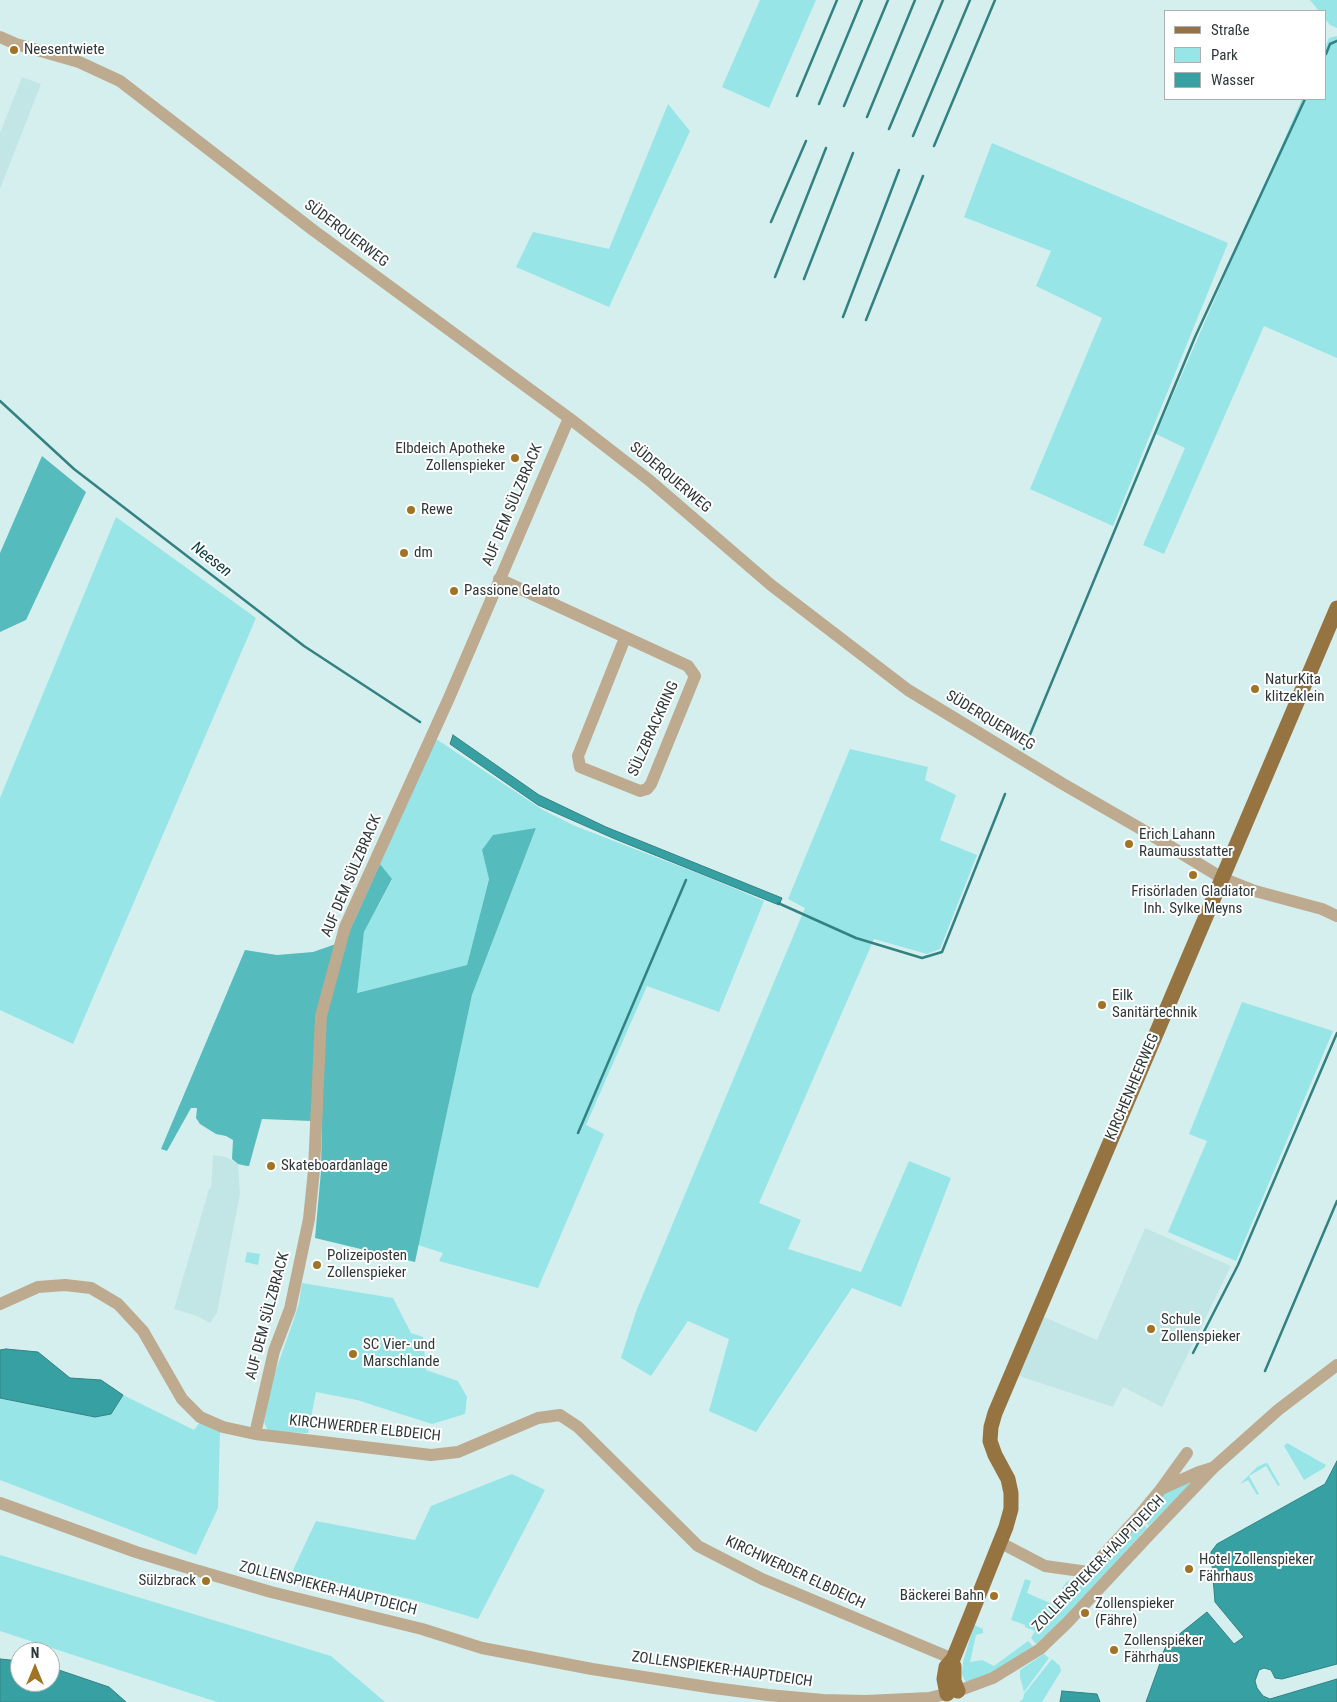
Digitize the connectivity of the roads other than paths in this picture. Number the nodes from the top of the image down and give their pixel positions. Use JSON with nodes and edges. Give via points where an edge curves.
{"nodes":[{"id":1,"x":0,"y":37,"type":"edge"},
{"id":2,"x":569,"y":418,"type":"junction"},
{"id":3,"x":499,"y":579,"type":"junction"},
{"id":4,"x":1337,"y":608,"type":"edge"},
{"id":5,"x":625,"y":638,"type":"junction"},
{"id":6,"x":1222,"y":878,"type":"junction"},
{"id":7,"x":1337,"y":916,"type":"edge"},
{"id":8,"x":0,"y":1304,"type":"edge"},
{"id":9,"x":1337,"y":1365,"type":"edge"},
{"id":10,"x":256,"y":1434,"type":"junction"},
{"id":11,"x":1187,"y":1453,"type":"dead end"},
{"id":12,"x":1213,"y":1468,"type":"junction"},
{"id":13,"x":1161,"y":1489,"type":"junction"},
{"id":14,"x":0,"y":1503,"type":"edge"},
{"id":15,"x":999,"y":1542,"type":"junction"},
{"id":16,"x":953,"y":1659,"type":"junction"},
{"id":17,"x":952,"y":1693,"type":"junction"}],
"edges":[{"from":1,"to":2,"type":"street","name":"SÜDERQUERWEG","via":[[79,62],[120,81],[313,230]]},
{"from":2,"to":3,"type":"street","name":"AUF DEM SÜLZBRACK"},
{"from":2,"to":6,"type":"street","name":"SÜDERQUERWEG","via":[[649,480],[771,585],[908,690]]},
{"from":3,"to":5,"type":"street","name":"SÜLZBRACKRING"},
{"from":3,"to":10,"type":"street","name":"AUF DEM SÜLZBRACK","via":[[345,927],[321,1016],[309,1219],[291,1303],[274,1351]]},
{"from":4,"to":6,"type":"main road","name":"KIRCHENHEERWEG"},
{"from":5,"to":5,"type":"street","name":"SÜLZBRACKRING","via":[[688,666],[695,676],[651,784],[640,790],[580,767],[578,756]]},
{"from":6,"to":7,"type":"street","name":"SÜDERQUERWEG"},
{"from":6,"to":15,"type":"main road","name":"KIRCHENHEERWEG","via":[[992,1421],[992,1448],[1011,1492],[1009,1515]]},
{"from":8,"to":10,"type":"street","name":"KIRCHWERDER ELBDEICH","via":[[38,1287],[65,1285],[91,1288],[118,1304],[143,1330],[182,1399],[200,1416],[223,1427]]},
{"from":9,"to":12,"type":"street","name":"ZOLLENSPIEKER-HAUPTDEICH","via":[[1278,1410]]},
{"from":10,"to":16,"type":"street","name":"KIRCHWERDER ELBDEICH","via":[[431,1455],[458,1452],[538,1418],[560,1415],[578,1427],[698,1546],[762,1580]]},
{"from":11,"to":13,"type":"street"},
{"from":12,"to":13,"type":"street"},
{"from":12,"to":17,"type":"street","name":"ZOLLENSPIEKER-HAUPTDEICH","via":[[1049,1641],[993,1678]]},
{"from":13,"to":15,"type":"street","via":[[1088,1572],[1046,1566]]},
{"from":14,"to":17,"type":"street","name":"ZOLLENSPIEKER-HAUPTDEICH","via":[[208,1574],[528,1658],[714,1688],[823,1700],[897,1701]]},
{"from":15,"to":16,"type":"main road","name":"KIRCHENHEERWEG"},
{"from":16,"to":17,"type":"main road","name":"KIRCHENHEERWEG"}]}
